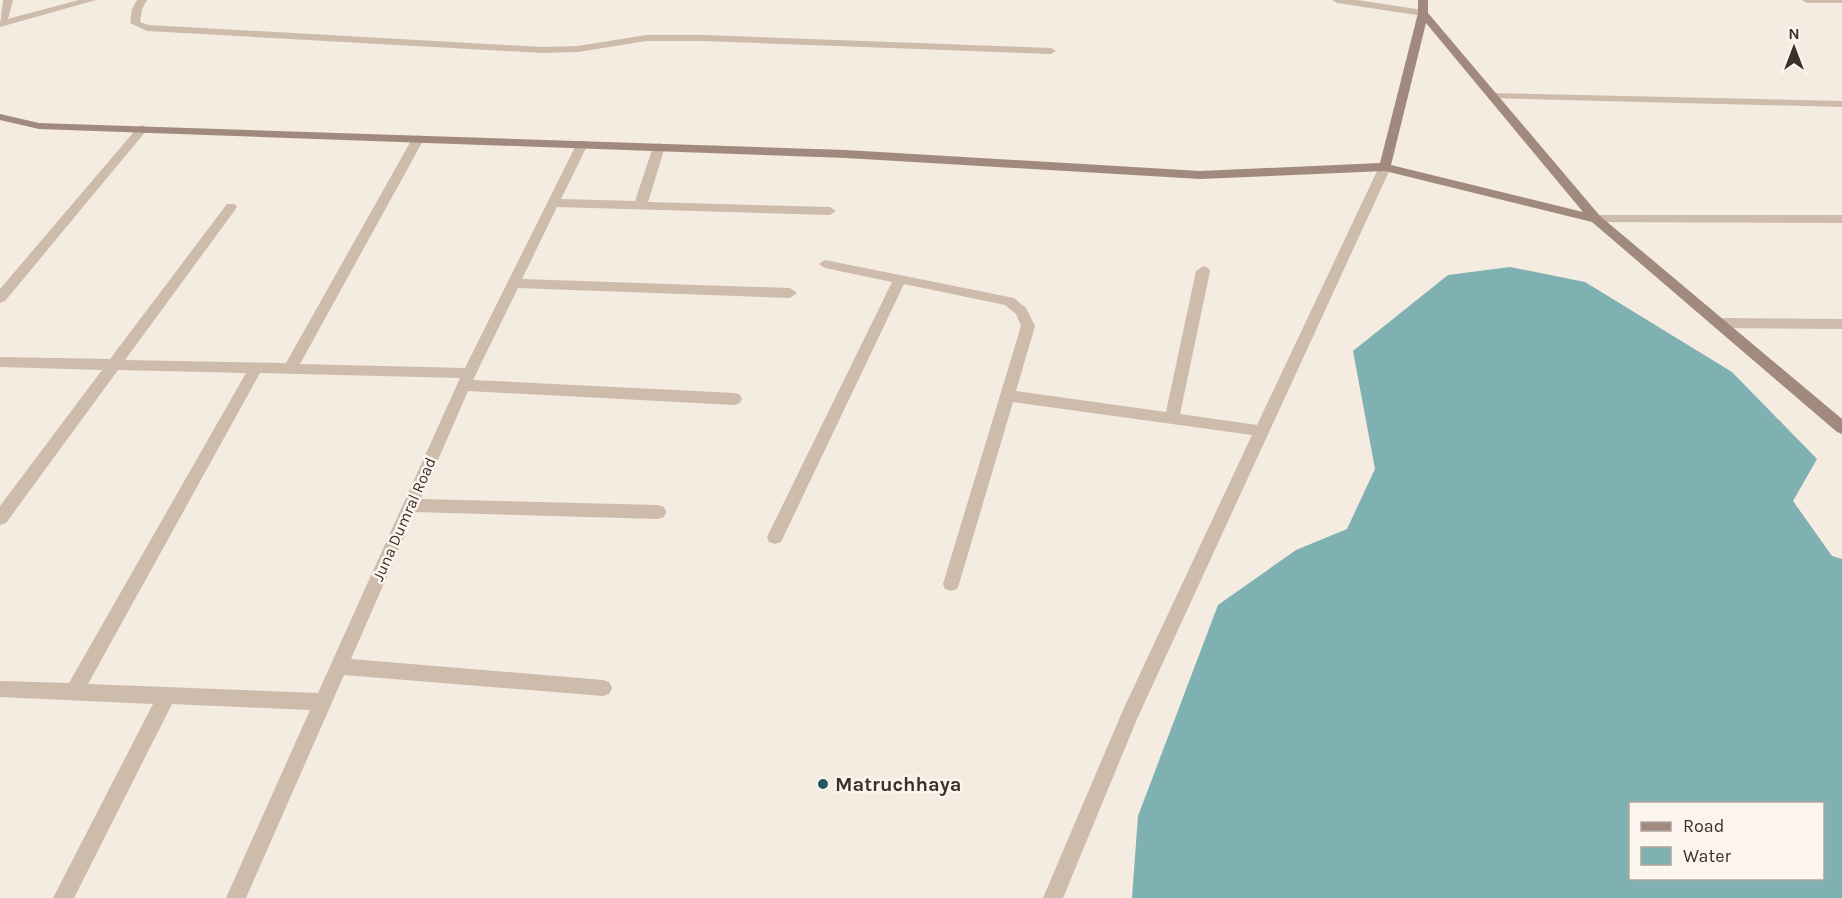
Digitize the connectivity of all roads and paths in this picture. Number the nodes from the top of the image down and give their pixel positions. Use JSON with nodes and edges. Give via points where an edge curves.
{"nodes":[{"id":1,"x":8,"y":0,"type":"edge"},
{"id":2,"x":91,"y":0,"type":"edge"},
{"id":3,"x":142,"y":0,"type":"edge"},
{"id":4,"x":1337,"y":0,"type":"edge"},
{"id":5,"x":1423,"y":0,"type":"edge"},
{"id":6,"x":1807,"y":0,"type":"edge"},
{"id":7,"x":1842,"y":0,"type":"edge"},
{"id":8,"x":1423,"y":13,"type":"junction"},
{"id":9,"x":1,"y":24,"type":"edge"},
{"id":10,"x":1051,"y":51,"type":"dead end"},
{"id":11,"x":1493,"y":96,"type":"junction"},
{"id":12,"x":1842,"y":104,"type":"edge"},
{"id":13,"x":0,"y":117,"type":"edge"},
{"id":14,"x":142,"y":129,"type":"junction"},
{"id":15,"x":418,"y":139,"type":"junction"},
{"id":16,"x":582,"y":144,"type":"junction"},
{"id":17,"x":659,"y":147,"type":"junction"},
{"id":18,"x":1384,"y":167,"type":"junction"},
{"id":19,"x":553,"y":204,"type":"junction"},
{"id":20,"x":640,"y":206,"type":"junction"},
{"id":21,"x":231,"y":207,"type":"dead end"},
{"id":22,"x":830,"y":211,"type":"dead end"},
{"id":23,"x":1596,"y":219,"type":"junction"},
{"id":24,"x":1842,"y":219,"type":"edge"},
{"id":25,"x":825,"y":264,"type":"dead end"},
{"id":26,"x":1203,"y":272,"type":"dead end"},
{"id":27,"x":900,"y":278,"type":"junction"},
{"id":28,"x":514,"y":283,"type":"junction"},
{"id":29,"x":790,"y":293,"type":"dead end"},
{"id":30,"x":0,"y":298,"type":"edge"},
{"id":31,"x":1718,"y":323,"type":"junction"},
{"id":32,"x":1842,"y":324,"type":"edge"},
{"id":33,"x":0,"y":362,"type":"edge"},
{"id":34,"x":111,"y":365,"type":"junction"},
{"id":35,"x":256,"y":368,"type":"junction"},
{"id":36,"x":290,"y":369,"type":"junction"},
{"id":37,"x":466,"y":379,"type":"junction"},
{"id":38,"x":1009,"y":396,"type":"junction"},
{"id":39,"x":735,"y":399,"type":"dead end"},
{"id":40,"x":1172,"y":418,"type":"junction"},
{"id":41,"x":1841,"y":427,"type":"edge"},
{"id":42,"x":1262,"y":430,"type":"junction"},
{"id":43,"x":410,"y":505,"type":"junction"},
{"id":44,"x":658,"y":512,"type":"dead end"},
{"id":45,"x":0,"y":518,"type":"edge"},
{"id":46,"x":775,"y":537,"type":"dead end"},
{"id":47,"x":951,"y":584,"type":"dead end"},
{"id":48,"x":338,"y":666,"type":"junction"},
{"id":49,"x":603,"y":688,"type":"dead end"},
{"id":50,"x":0,"y":689,"type":"edge"},
{"id":51,"x":74,"y":692,"type":"junction"},
{"id":52,"x":167,"y":695,"type":"junction"},
{"id":53,"x":322,"y":702,"type":"junction"},
{"id":54,"x":63,"y":898,"type":"edge"},
{"id":55,"x":236,"y":898,"type":"edge"},
{"id":56,"x":1053,"y":898,"type":"edge"}],
"edges":[{"from":1,"to":9,"type":"street"},
{"from":2,"to":9,"type":"street"},
{"from":3,"to":10,"type":"street","via":[[135,23],[159,29],[543,50],[578,49],[646,38],[704,38]]},
{"from":4,"to":8,"type":"street"},
{"from":5,"to":8,"type":"main road"},
{"from":6,"to":7,"type":"street"},
{"from":8,"to":11,"type":"main road"},
{"from":8,"to":18,"type":"main road"},
{"from":11,"to":12,"type":"street"},
{"from":11,"to":23,"type":"main road"},
{"from":13,"to":14,"type":"main road","via":[[39,126]]},
{"from":14,"to":15,"type":"main road"},
{"from":14,"to":30,"type":"street"},
{"from":15,"to":16,"type":"main road"},
{"from":15,"to":36,"type":"street"},
{"from":16,"to":17,"type":"main road"},
{"from":16,"to":19,"type":"street","name":"Juna Dumral Road"},
{"from":17,"to":18,"type":"main road","via":[[1200,175]]},
{"from":17,"to":20,"type":"street"},
{"from":18,"to":23,"type":"main road"},
{"from":18,"to":42,"type":"street"},
{"from":19,"to":20,"type":"street"},
{"from":19,"to":28,"type":"street","name":"Juna Dumral Road"},
{"from":20,"to":22,"type":"street"},
{"from":21,"to":34,"type":"street"},
{"from":23,"to":24,"type":"street"},
{"from":23,"to":31,"type":"main road"},
{"from":25,"to":27,"type":"street"},
{"from":26,"to":40,"type":"street"},
{"from":27,"to":38,"type":"street","via":[[1009,301],[1021,310],[1028,326]]},
{"from":27,"to":46,"type":"street"},
{"from":28,"to":29,"type":"street"},
{"from":28,"to":37,"type":"street","name":"Juna Dumral Road"},
{"from":31,"to":32,"type":"street"},
{"from":31,"to":41,"type":"main road"},
{"from":33,"to":34,"type":"street"},
{"from":34,"to":35,"type":"street"},
{"from":34,"to":45,"type":"street"},
{"from":35,"to":36,"type":"street"},
{"from":35,"to":51,"type":"street"},
{"from":36,"to":37,"type":"street"},
{"from":37,"to":39,"type":"street"},
{"from":37,"to":43,"type":"street","name":"Juna Dumral Road"},
{"from":38,"to":40,"type":"street"},
{"from":38,"to":47,"type":"street"},
{"from":40,"to":42,"type":"street"},
{"from":42,"to":56,"type":"street","via":[[1129,716]]},
{"from":43,"to":44,"type":"street"},
{"from":43,"to":48,"type":"street","name":"Juna Dumral Road"},
{"from":48,"to":49,"type":"street"},
{"from":48,"to":53,"type":"street","name":"Juna Dumral Road"},
{"from":50,"to":51,"type":"street"},
{"from":51,"to":52,"type":"street"},
{"from":52,"to":53,"type":"street"},
{"from":52,"to":54,"type":"street"},
{"from":53,"to":55,"type":"street","name":"Juna Dumral Road"}]}
